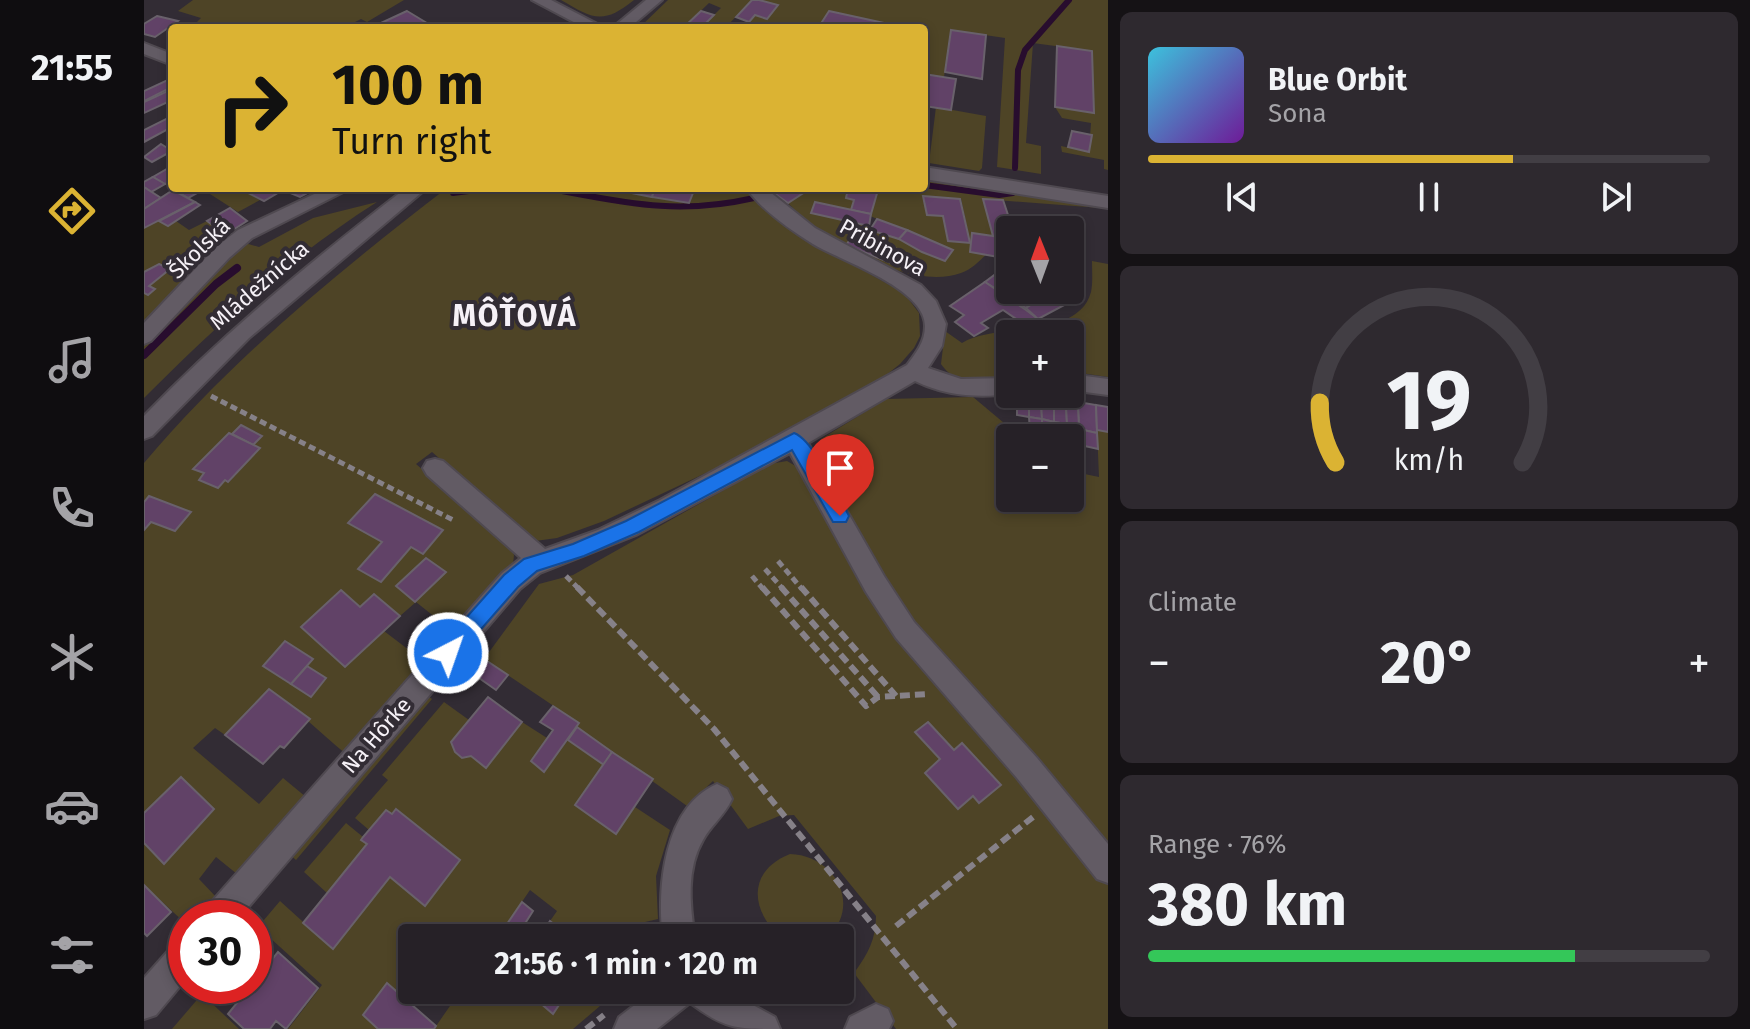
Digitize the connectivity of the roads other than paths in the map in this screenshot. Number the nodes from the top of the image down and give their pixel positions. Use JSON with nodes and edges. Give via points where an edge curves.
{"nodes":[{"id":1,"x":540,"y":0,"type":"edge"},
{"id":2,"x":655,"y":0,"type":"edge"},
{"id":3,"x":589,"y":24,"type":"edge"},
{"id":4,"x":625,"y":24,"type":"edge"},
{"id":5,"x":144,"y":48,"type":"edge"},
{"id":6,"x":168,"y":58,"type":"edge"},
{"id":7,"x":928,"y":174,"type":"edge"},
{"id":8,"x":334,"y":192,"type":"edge"},
{"id":9,"x":413,"y":192,"type":"edge"},
{"id":10,"x":760,"y":192,"type":"edge"},
{"id":11,"x":1108,"y":202,"type":"edge"},
{"id":12,"x":144,"y":336,"type":"edge"},
{"id":13,"x":915,"y":371,"type":"junction"},
{"id":14,"x":1084,"y":384,"type":"edge"},
{"id":15,"x":996,"y":387,"type":"edge"},
{"id":16,"x":1108,"y":387,"type":"edge"},
{"id":17,"x":144,"y":430,"type":"edge"},
{"id":18,"x":794,"y":440,"type":"junction"},
{"id":19,"x":435,"y":468,"type":"dead end"},
{"id":20,"x":536,"y":563,"type":"junction"},
{"id":21,"x":717,"y":799,"type":"dead end"},
{"id":22,"x":1108,"y":868,"type":"edge"},
{"id":23,"x":234,"y":900,"type":"edge"},
{"id":24,"x":678,"y":924,"type":"edge"},
{"id":25,"x":168,"y":975,"type":"edge"},
{"id":26,"x":144,"y":1003,"type":"edge"},
{"id":27,"x":662,"y":1004,"type":"edge"},
{"id":28,"x":716,"y":1004,"type":"edge"},
{"id":29,"x":631,"y":1029,"type":"edge"},
{"id":30,"x":763,"y":1029,"type":"edge"}],
"edges":[{"from":1,"to":3,"type":"street"},
{"from":2,"to":4,"type":"street"},
{"from":5,"to":6,"type":"street"},
{"from":7,"to":11,"type":"street"},
{"from":8,"to":12,"type":"street","name":"Školská","via":[[245,234]]},
{"from":9,"to":17,"type":"street","name":"Mládežnícka","via":[[281,295]]},
{"from":10,"to":13,"type":"street","name":"Pribinova","via":[[813,236],[904,281],[922,297],[934,321],[934,335],[932,349]]},
{"from":13,"to":15,"type":"street","via":[[934,383]]},
{"from":13,"to":18,"type":"street","name":"Na Hôrke"},
{"from":14,"to":16,"type":"street"},
{"from":18,"to":20,"type":"street","name":"Na Hôrke","via":[[632,526]]},
{"from":18,"to":22,"type":"street","via":[[905,630]]},
{"from":19,"to":20,"type":"street"},
{"from":20,"to":23,"type":"street","name":"Na Hôrke","via":[[511,581]]},
{"from":21,"to":24,"type":"street","via":[[691,829],[682,850],[674,879]]},
{"from":25,"to":26,"type":"street"},
{"from":27,"to":29,"type":"street"},
{"from":28,"to":30,"type":"street"}]}
